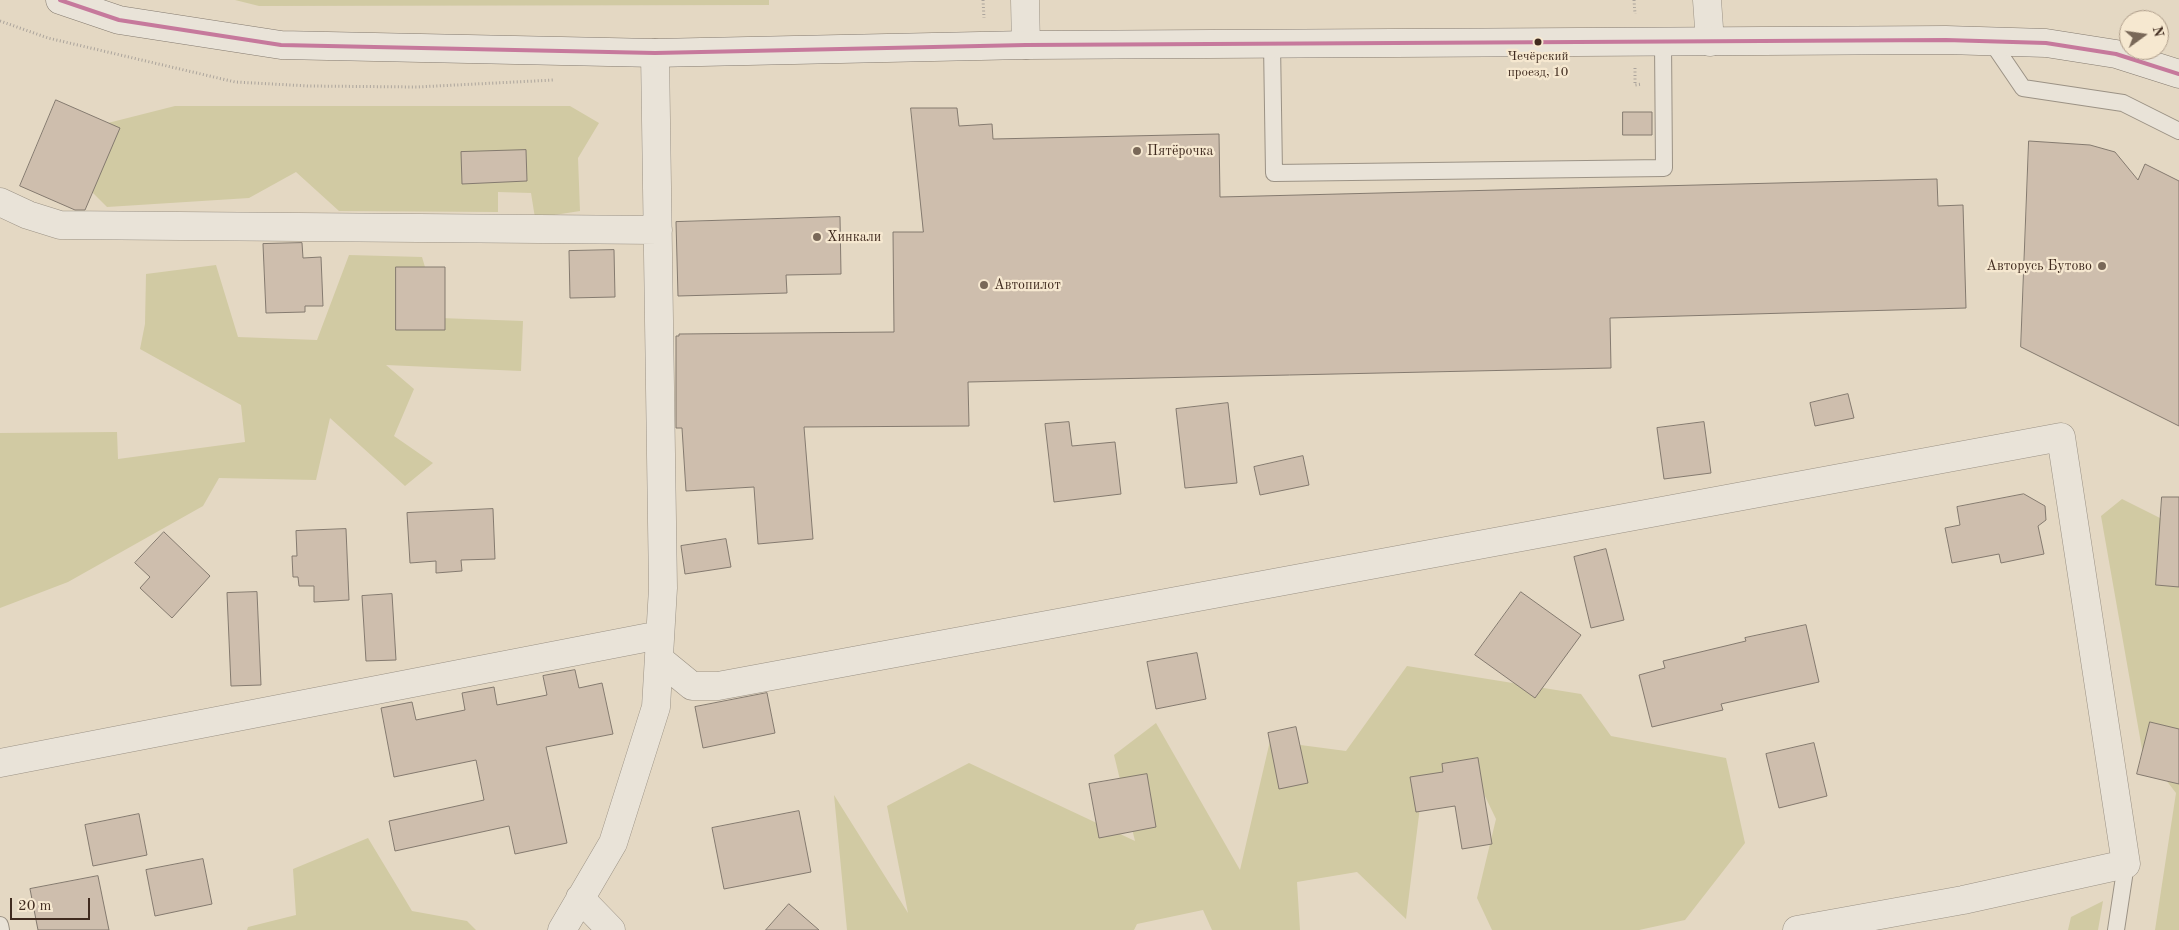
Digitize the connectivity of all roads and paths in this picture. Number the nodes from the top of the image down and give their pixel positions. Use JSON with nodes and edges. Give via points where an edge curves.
{"nodes":[{"id":1,"x":60,"y":0,"type":"edge"},
{"id":2,"x":1025,"y":0,"type":"edge"},
{"id":3,"x":1707,"y":0,"type":"edge"},
{"id":4,"x":0,"y":21,"type":"edge"},
{"id":5,"x":48,"y":38,"type":"dead end"},
{"id":6,"x":1991,"y":41,"type":"junction"},
{"id":7,"x":1662,"y":42,"type":"junction"},
{"id":8,"x":1710,"y":42,"type":"junction"},
{"id":9,"x":1272,"y":44,"type":"junction"},
{"id":10,"x":1026,"y":45,"type":"junction"},
{"id":11,"x":654,"y":52,"type":"junction"},
{"id":12,"x":2179,"y":74,"type":"edge"},
{"id":13,"x":2179,"y":131,"type":"edge"},
{"id":14,"x":0,"y":202,"type":"edge"},
{"id":15,"x":658,"y":230,"type":"junction"},
{"id":16,"x":659,"y":647,"type":"junction"},
{"id":17,"x":0,"y":764,"type":"edge"},
{"id":18,"x":2126,"y":864,"type":"junction"},
{"id":19,"x":580,"y":898,"type":"junction"},
{"id":20,"x":0,"y":925,"type":"edge"},
{"id":21,"x":1,"y":930,"type":"edge"},
{"id":22,"x":562,"y":930,"type":"edge"},
{"id":23,"x":611,"y":930,"type":"edge"},
{"id":24,"x":1797,"y":930,"type":"edge"},
{"id":25,"x":2116,"y":930,"type":"edge"}],
"edges":[{"from":1,"to":11,"type":"street","via":[[119,20],[281,45]]},
{"from":2,"to":10,"type":"street"},
{"from":3,"to":8,"type":"street"},
{"from":4,"to":5,"type":"path"},
{"from":6,"to":8,"type":"street"},
{"from":6,"to":12,"type":"street","via":[[2046,43],[2116,54]]},
{"from":6,"to":13,"type":"lane","via":[[2023,88],[2122,103]]},
{"from":7,"to":8,"type":"street"},
{"from":7,"to":9,"type":"street"},
{"from":7,"to":9,"type":"lane","via":[[1664,168],[1274,173]]},
{"from":9,"to":10,"type":"street"},
{"from":10,"to":11,"type":"street"},
{"from":11,"to":15,"type":"street"},
{"from":14,"to":15,"type":"street","via":[[60,225]]},
{"from":15,"to":16,"type":"street","via":[[663,588]]},
{"from":16,"to":17,"type":"street"},
{"from":16,"to":18,"type":"street","via":[[692,686],[718,686],[2061,437]]},
{"from":16,"to":19,"type":"street","via":[[656,707],[613,843]]},
{"from":18,"to":24,"type":"street","via":[[1963,900]]},
{"from":18,"to":25,"type":"lane"},
{"from":19,"to":22,"type":"street"},
{"from":19,"to":23,"type":"street"},
{"from":20,"to":21,"type":"lane"}]}
